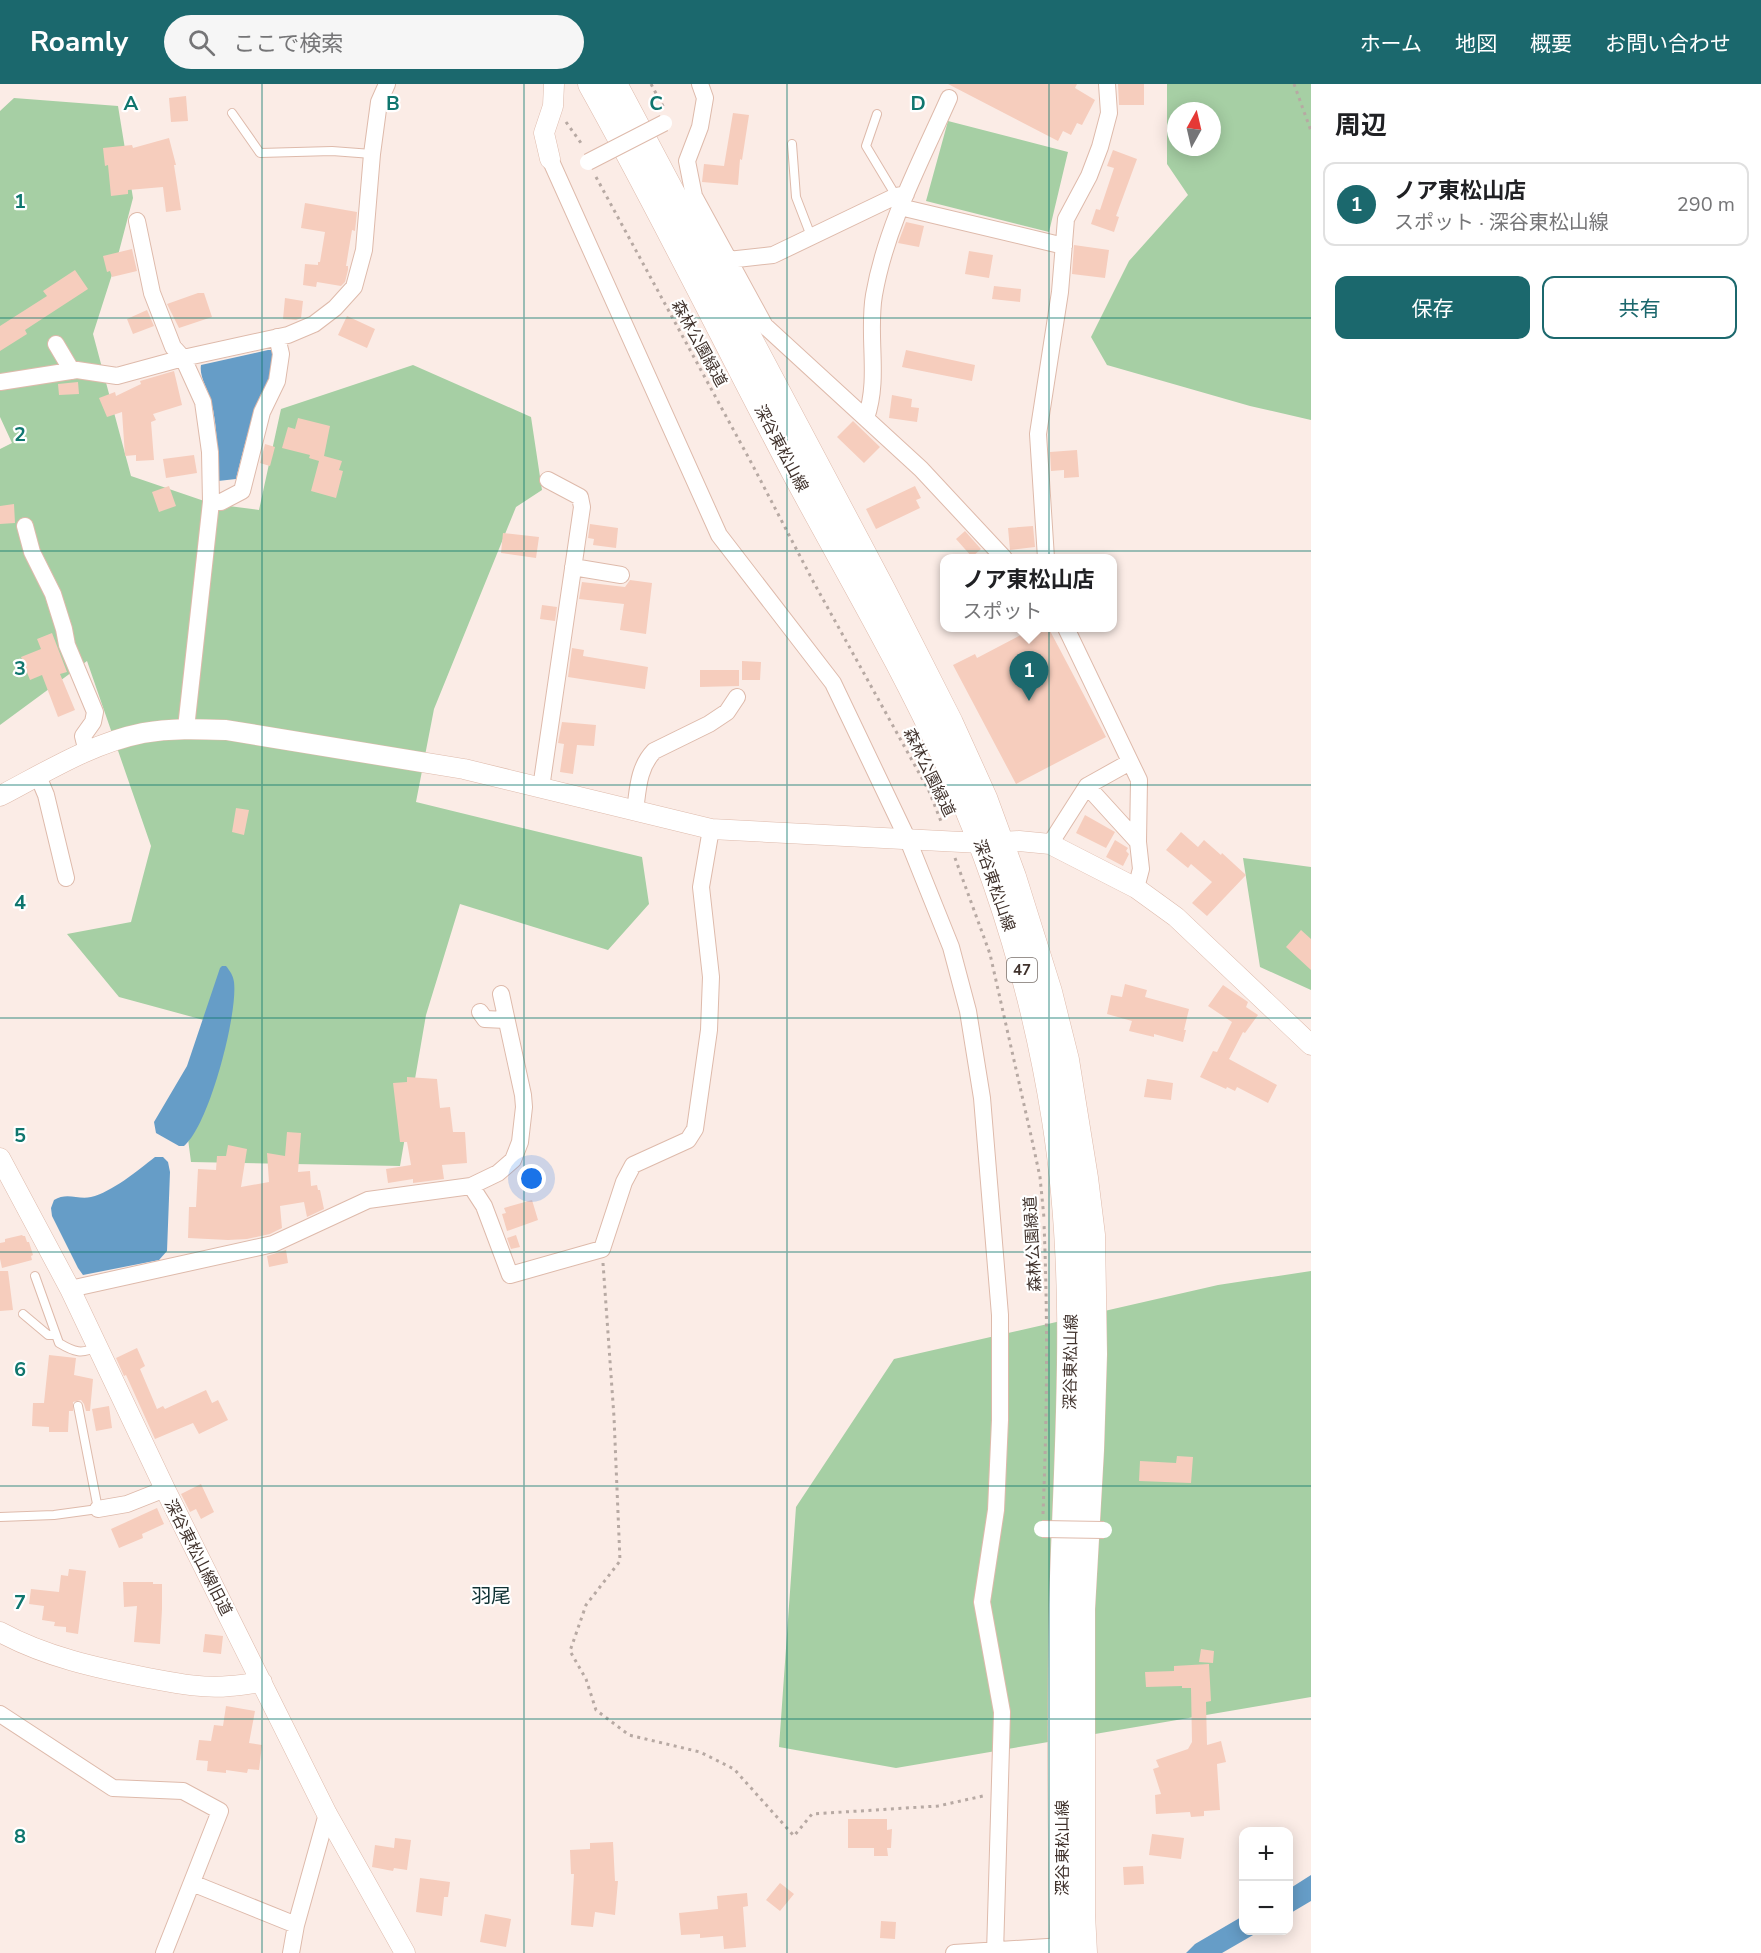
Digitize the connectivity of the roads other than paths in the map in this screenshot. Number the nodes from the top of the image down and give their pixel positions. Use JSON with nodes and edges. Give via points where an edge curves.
{"nodes":[{"id":1,"x":387,"y":84,"type":"edge"},
{"id":2,"x":554,"y":84,"type":"edge"},
{"id":3,"x":591,"y":84,"type":"edge"},
{"id":4,"x":614,"y":84,"type":"edge"},
{"id":5,"x":700,"y":84,"type":"edge"},
{"id":6,"x":1107,"y":84,"type":"edge"},
{"id":7,"x":949,"y":98,"type":"dead end"},
{"id":8,"x":232,"y":113,"type":"dead end"},
{"id":9,"x":877,"y":114,"type":"dead end"},
{"id":10,"x":664,"y":123,"type":"road end"},
{"id":11,"x":792,"y":144,"type":"dead end"},
{"id":12,"x":372,"y":154,"type":"junction"},
{"id":13,"x":550,"y":159,"type":"joint"},
{"id":14,"x":588,"y":162,"type":"road end"},
{"id":15,"x":901,"y":199,"type":"junction"},
{"id":16,"x":136,"y":221,"type":"dead end"},
{"id":17,"x":811,"y":236,"type":"junction"},
{"id":18,"x":1064,"y":246,"type":"junction"},
{"id":19,"x":728,"y":260,"type":"junction"},
{"id":20,"x":277,"y":337,"type":"junction"},
{"id":21,"x":56,"y":344,"type":"dead end"},
{"id":22,"x":183,"y":358,"type":"junction"},
{"id":23,"x":72,"y":371,"type":"junction"},
{"id":24,"x":0,"y":382,"type":"edge"},
{"id":25,"x":866,"y":418,"type":"junction"},
{"id":26,"x":548,"y":480,"type":"dead end"},
{"id":27,"x":211,"y":502,"type":"junction"},
{"id":28,"x":25,"y":526,"type":"dead end"},
{"id":29,"x":1000,"y":554,"type":"edge"},
{"id":30,"x":1046,"y":554,"type":"edge"},
{"id":31,"x":573,"y":567,"type":"junction"},
{"id":32,"x":621,"y":574,"type":"dead end"},
{"id":33,"x":1068,"y":632,"type":"edge"},
{"id":34,"x":737,"y":697,"type":"dead end"},
{"id":35,"x":186,"y":728,"type":"junction"},
{"id":36,"x":87,"y":752,"type":"junction"},
{"id":37,"x":1130,"y":762,"type":"junction"},
{"id":38,"x":38,"y":776,"type":"junction"},
{"id":39,"x":1087,"y":786,"type":"junction"},
{"id":40,"x":541,"y":788,"type":"junction"},
{"id":41,"x":0,"y":796,"type":"edge"},
{"id":42,"x":634,"y":811,"type":"junction"},
{"id":43,"x":711,"y":829,"type":"junction"},
{"id":44,"x":908,"y":840,"type":"junction"},
{"id":45,"x":1138,"y":842,"type":"junction"},
{"id":46,"x":990,"y":843,"type":"junction"},
{"id":47,"x":1050,"y":844,"type":"junction"},
{"id":48,"x":66,"y":878,"type":"dead end"},
{"id":49,"x":1136,"y":888,"type":"junction"},
{"id":50,"x":501,"y":994,"type":"dead end"},
{"id":51,"x":480,"y":1012,"type":"dead end"},
{"id":52,"x":506,"y":1020,"type":"junction"},
{"id":53,"x":1311,"y":1045,"type":"edge"},
{"id":54,"x":0,"y":1158,"type":"edge"},
{"id":55,"x":471,"y":1186,"type":"junction"},
{"id":56,"x":35,"y":1276,"type":"dead end"},
{"id":57,"x":70,"y":1289,"type":"junction"},
{"id":58,"x":23,"y":1314,"type":"dead end"},
{"id":59,"x":56,"y":1335,"type":"junction"},
{"id":60,"x":98,"y":1346,"type":"junction"},
{"id":61,"x":78,"y":1406,"type":"dead end"},
{"id":62,"x":165,"y":1490,"type":"junction"},
{"id":63,"x":98,"y":1509,"type":"junction"},
{"id":64,"x":0,"y":1517,"type":"edge"},
{"id":65,"x":1042,"y":1529,"type":"road end"},
{"id":66,"x":1104,"y":1530,"type":"dead end"},
{"id":67,"x":0,"y":1632,"type":"edge"},
{"id":68,"x":262,"y":1682,"type":"junction"},
{"id":69,"x":0,"y":1714,"type":"edge"},
{"id":70,"x":327,"y":1814,"type":"junction"},
{"id":71,"x":192,"y":1883,"type":"junction"},
{"id":72,"x":296,"y":1925,"type":"junction"},
{"id":73,"x":1070,"y":1951,"type":"edge"},
{"id":74,"x":995,"y":1952,"type":"edge"},
{"id":75,"x":164,"y":1953,"type":"edge"},
{"id":76,"x":291,"y":1953,"type":"edge"},
{"id":77,"x":405,"y":1953,"type":"edge"},
{"id":78,"x":954,"y":1953,"type":"edge"}],
"edges":[{"from":1,"to":12,"type":"street","via":[[379,102]]},
{"from":2,"to":13,"type":"street","via":[[553,106],[544,134]]},
{"from":3,"to":46,"type":"main road","name":"深谷東松山線","number":"47"},
{"from":4,"to":46,"type":"main road","name":"深谷東松山線","number":"47","via":[[945,713],[984,798]]},
{"from":5,"to":19,"type":"street","via":[[705,99],[700,127],[687,161],[694,196]]},
{"from":6,"to":18,"type":"street","via":[[1109,114],[1089,176],[1066,219]]},
{"from":7,"to":15,"type":"street"},
{"from":8,"to":12,"type":"lane","via":[[260,153]]},
{"from":9,"to":15,"type":"lane","via":[[866,146]]},
{"from":10,"to":14,"type":"street","bridge":true},
{"from":11,"to":17,"type":"lane","via":[[796,197]]},
{"from":12,"to":20,"type":"street","via":[[364,250],[354,287],[314,324]]},
{"from":13,"to":44,"type":"street","via":[[719,535],[833,683]]},
{"from":15,"to":17,"type":"street"},
{"from":15,"to":18,"type":"street"},
{"from":15,"to":25,"type":"street","via":[[872,305],[872,402]]},
{"from":16,"to":22,"type":"street","via":[[152,293],[173,347]]},
{"from":17,"to":19,"type":"street","via":[[773,255]]},
{"from":18,"to":30,"type":"street","via":[[1038,434]]},
{"from":19,"to":25,"type":"street","via":[[765,326]]},
{"from":20,"to":22,"type":"street"},
{"from":20,"to":27,"type":"street","via":[[281,354],[277,381],[262,412],[242,491],[221,502]]},
{"from":21,"to":23,"type":"street"},
{"from":22,"to":23,"type":"street","via":[[117,376]]},
{"from":22,"to":27,"type":"street","via":[[203,402]]},
{"from":23,"to":24,"type":"street"},
{"from":25,"to":29,"type":"street"},
{"from":26,"to":31,"type":"street","via":[[580,497]]},
{"from":27,"to":35,"type":"street"},
{"from":28,"to":36,"type":"street","via":[[95,712],[83,736]]},
{"from":31,"to":32,"type":"street"},
{"from":31,"to":40,"type":"street"},
{"from":33,"to":37,"type":"street"},
{"from":34,"to":42,"type":"street","via":[[727,712],[709,724],[654,751],[642,767]]},
{"from":35,"to":36,"type":"street","via":[[144,733]]},
{"from":35,"to":40,"type":"street","via":[[226,730],[453,767]]},
{"from":36,"to":38,"type":"street"},
{"from":37,"to":39,"type":"street"},
{"from":37,"to":45,"type":"street","via":[[1140,780]]},
{"from":38,"to":41,"type":"street"},
{"from":38,"to":48,"type":"street"},
{"from":39,"to":45,"type":"street"},
{"from":39,"to":47,"type":"street"},
{"from":40,"to":42,"type":"street"},
{"from":42,"to":43,"type":"street"},
{"from":43,"to":44,"type":"street"},
{"from":43,"to":55,"type":"street","via":[[700,887],[711,978],[709,1030],[695,1129],[688,1140],[633,1165],[602,1249],[510,1275],[484,1206]]},
{"from":44,"to":46,"type":"street"},
{"from":44,"to":74,"type":"street","via":[[951,947],[968,1011],[992,1193],[1000,1315],[1000,1420],[996,1510],[982,1602],[1002,1712]]},
{"from":45,"to":49,"type":"street","via":[[1141,869]]},
{"from":46,"to":47,"type":"street"},
{"from":46,"to":73,"type":"main road","name":"深谷東松山線","number":"47","via":[[1029,995],[1055,1120],[1069,1236],[1071,1355],[1062,1606],[1061,1798]]},
{"from":47,"to":49,"type":"street"},
{"from":49,"to":53,"type":"street","via":[[1176,917]]},
{"from":50,"to":52,"type":"street"},
{"from":51,"to":52,"type":"street","via":[[485,1019]]},
{"from":52,"to":55,"type":"street","via":[[523,1095],[520,1142],[508,1167]]},
{"from":54,"to":57,"type":"street","name":"深谷東松山線旧道"},
{"from":55,"to":57,"type":"street","via":[[368,1200],[273,1244]]},
{"from":56,"to":59,"type":"lane"},
{"from":57,"to":60,"type":"street","name":"深谷東松山線旧道"},
{"from":58,"to":59,"type":"lane","via":[[48,1335]]},
{"from":59,"to":60,"type":"lane","via":[[59,1343],[70,1350],[87,1352]]},
{"from":60,"to":62,"type":"street","name":"深谷東松山線旧道"},
{"from":61,"to":63,"type":"lane"},
{"from":62,"to":63,"type":"street","via":[[127,1504]]},
{"from":62,"to":68,"type":"street","name":"深谷東松山線旧道"},
{"from":63,"to":64,"type":"lane"},
{"from":65,"to":66,"type":"street","bridge":true},
{"from":67,"to":68,"type":"street","via":[[51,1655],[177,1684],[229,1687]]},
{"from":68,"to":70,"type":"street","name":"深谷東松山線旧道"},
{"from":69,"to":71,"type":"street","via":[[113,1788],[183,1791],[220,1811]]},
{"from":70,"to":72,"type":"street"},
{"from":70,"to":77,"type":"street","name":"深谷東松山線旧道"},
{"from":71,"to":72,"type":"street"},
{"from":71,"to":75,"type":"street"},
{"from":72,"to":76,"type":"street"},
{"from":73,"to":74,"type":"street"},
{"from":74,"to":78,"type":"street"}]}
